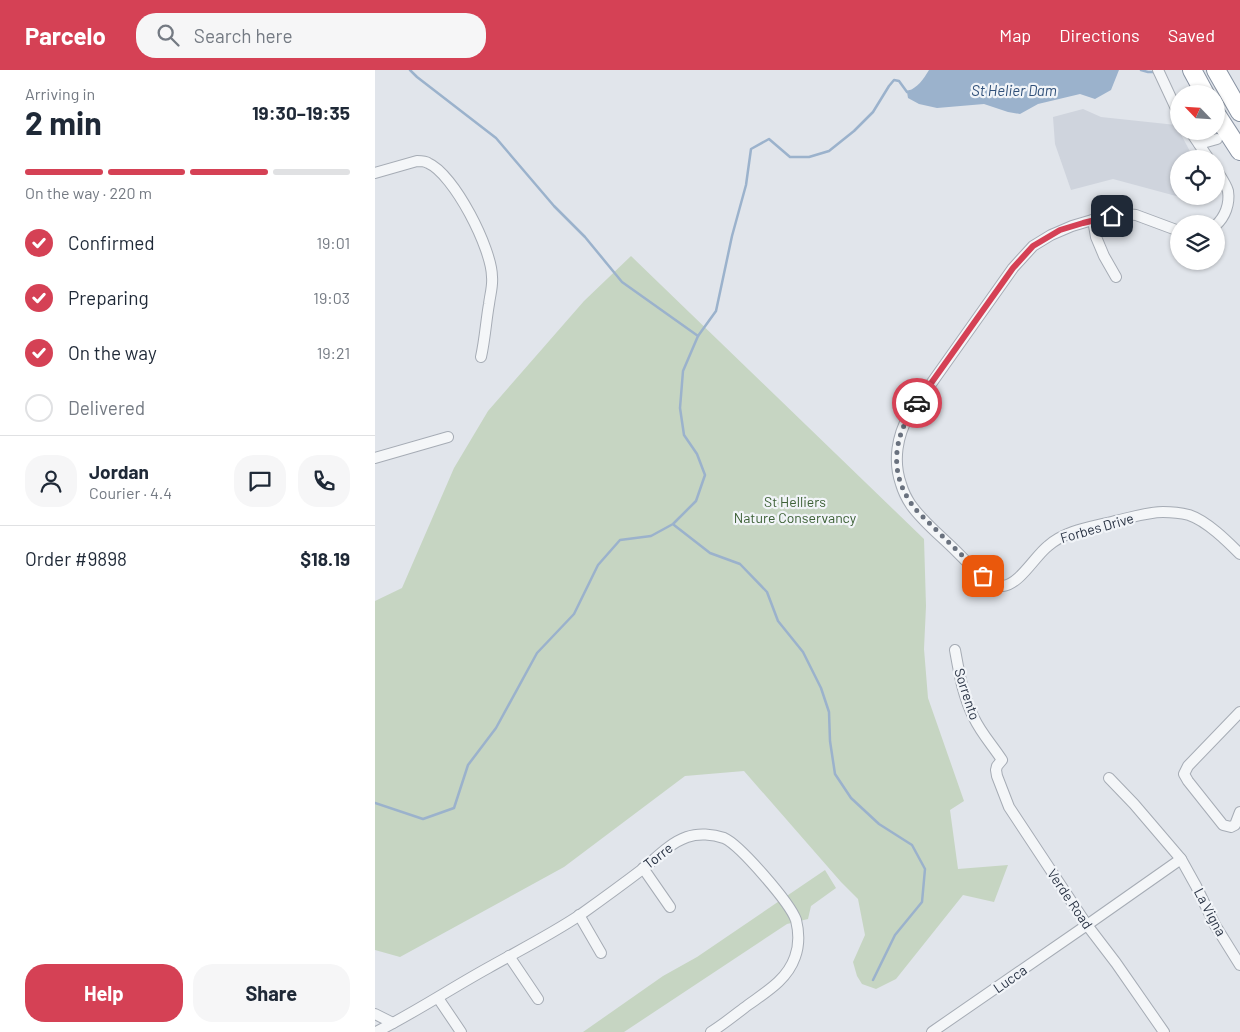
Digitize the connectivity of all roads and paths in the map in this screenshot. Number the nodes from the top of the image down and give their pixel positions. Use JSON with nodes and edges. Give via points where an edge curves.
{"nodes":[{"id":1,"x":1158,"y":70,"type":"edge"},
{"id":2,"x":1192,"y":70,"type":"edge"},
{"id":3,"x":1216,"y":70,"type":"edge"},
{"id":4,"x":1200,"y":85,"type":"edge"},
{"id":5,"x":1170,"y":97,"type":"edge"},
{"id":6,"x":1240,"y":112,"type":"edge"},
{"id":7,"x":1225,"y":128,"type":"edge"},
{"id":8,"x":1196,"y":140,"type":"edge"},
{"id":9,"x":1213,"y":140,"type":"edge"},
{"id":10,"x":1199,"y":144,"type":"junction"},
{"id":11,"x":1203,"y":150,"type":"edge"},
{"id":12,"x":1240,"y":151,"type":"edge"},
{"id":13,"x":375,"y":173,"type":"edge"},
{"id":14,"x":1225,"y":186,"type":"edge"},
{"id":15,"x":1224,"y":215,"type":"edge"},
{"id":16,"x":1093,"y":220,"type":"junction"},
{"id":17,"x":1170,"y":227,"type":"edge"},
{"id":18,"x":1117,"y":277,"type":"dead end"},
{"id":19,"x":481,"y":357,"type":"dead end"},
{"id":20,"x":448,"y":437,"type":"dead end"},
{"id":21,"x":375,"y":458,"type":"edge"},
{"id":22,"x":1240,"y":554,"type":"edge"},
{"id":23,"x":955,"y":650,"type":"dead end"},
{"id":24,"x":1240,"y":712,"type":"edge"},
{"id":25,"x":1002,"y":760,"type":"joint"},
{"id":26,"x":1109,"y":778,"type":"dead end"},
{"id":27,"x":1240,"y":812,"type":"edge"},
{"id":28,"x":1181,"y":859,"type":"junction"},
{"id":29,"x":643,"y":868,"type":"junction"},
{"id":30,"x":670,"y":907,"type":"dead end"},
{"id":31,"x":579,"y":915,"type":"junction"},
{"id":32,"x":1087,"y":925,"type":"junction"},
{"id":33,"x":601,"y":953,"type":"dead end"},
{"id":34,"x":509,"y":956,"type":"junction"},
{"id":35,"x":1240,"y":965,"type":"edge"},
{"id":36,"x":438,"y":998,"type":"junction"},
{"id":37,"x":538,"y":999,"type":"dead end"},
{"id":38,"x":375,"y":1014,"type":"edge"},
{"id":39,"x":393,"y":1023,"type":"junction"},
{"id":40,"x":376,"y":1032,"type":"edge"},
{"id":41,"x":461,"y":1032,"type":"edge"},
{"id":42,"x":711,"y":1032,"type":"edge"},
{"id":43,"x":932,"y":1032,"type":"edge"},
{"id":44,"x":1164,"y":1032,"type":"edge"}],
"edges":[{"from":1,"to":5,"type":"street"},
{"from":2,"to":4,"type":"highway"},
{"from":3,"to":6,"type":"highway"},
{"from":7,"to":12,"type":"highway"},
{"from":8,"to":10,"type":"street"},
{"from":9,"to":10,"type":"street"},
{"from":10,"to":11,"type":"street"},
{"from":13,"to":19,"type":"street","via":[[417,161],[428,163],[449,181],[478,228],[493,278]]},
{"from":14,"to":15,"type":"street","via":[[1228,192]]},
{"from":16,"to":17,"type":"street","name":"Forbes Drive","via":[[1125,214]]},
{"from":16,"to":18,"type":"street","via":[[1096,237]]},
{"from":16,"to":22,"type":"street","name":"Forbes Drive","via":[[1060,230],[1033,246],[1008,276],[905,422],[897,450],[901,486],[911,505],[926,521],[988,582],[996,586],[1010,584],[1045,548],[1063,536],[1161,512],[1195,518]]},
{"from":20,"to":21,"type":"street"},
{"from":23,"to":25,"type":"street","name":"Sorrento","via":[[973,717]]},
{"from":24,"to":27,"type":"street","via":[[1184,774],[1223,825],[1234,826]]},
{"from":25,"to":32,"type":"street","name":"Verde Road","via":[[996,770],[1009,807]]},
{"from":26,"to":28,"type":"street","name":"La Vigna"},
{"from":28,"to":32,"type":"street"},
{"from":28,"to":35,"type":"street","name":"La Vigna"},
{"from":29,"to":30,"type":"street"},
{"from":29,"to":31,"type":"street","name":"Torre"},
{"from":29,"to":42,"type":"street","name":"Torre","via":[[687,837],[720,837],[750,861],[781,896],[795,918],[799,940],[789,971]]},
{"from":31,"to":33,"type":"street"},
{"from":31,"to":34,"type":"street","name":"Torre"},
{"from":32,"to":43,"type":"street","name":"Lucca"},
{"from":32,"to":44,"type":"street","name":"Verde Road"},
{"from":34,"to":36,"type":"street","name":"Torre"},
{"from":34,"to":37,"type":"street"},
{"from":36,"to":39,"type":"street","name":"Torre"},
{"from":36,"to":41,"type":"street"},
{"from":38,"to":39,"type":"street"},
{"from":39,"to":40,"type":"street","name":"Torre"}]}
